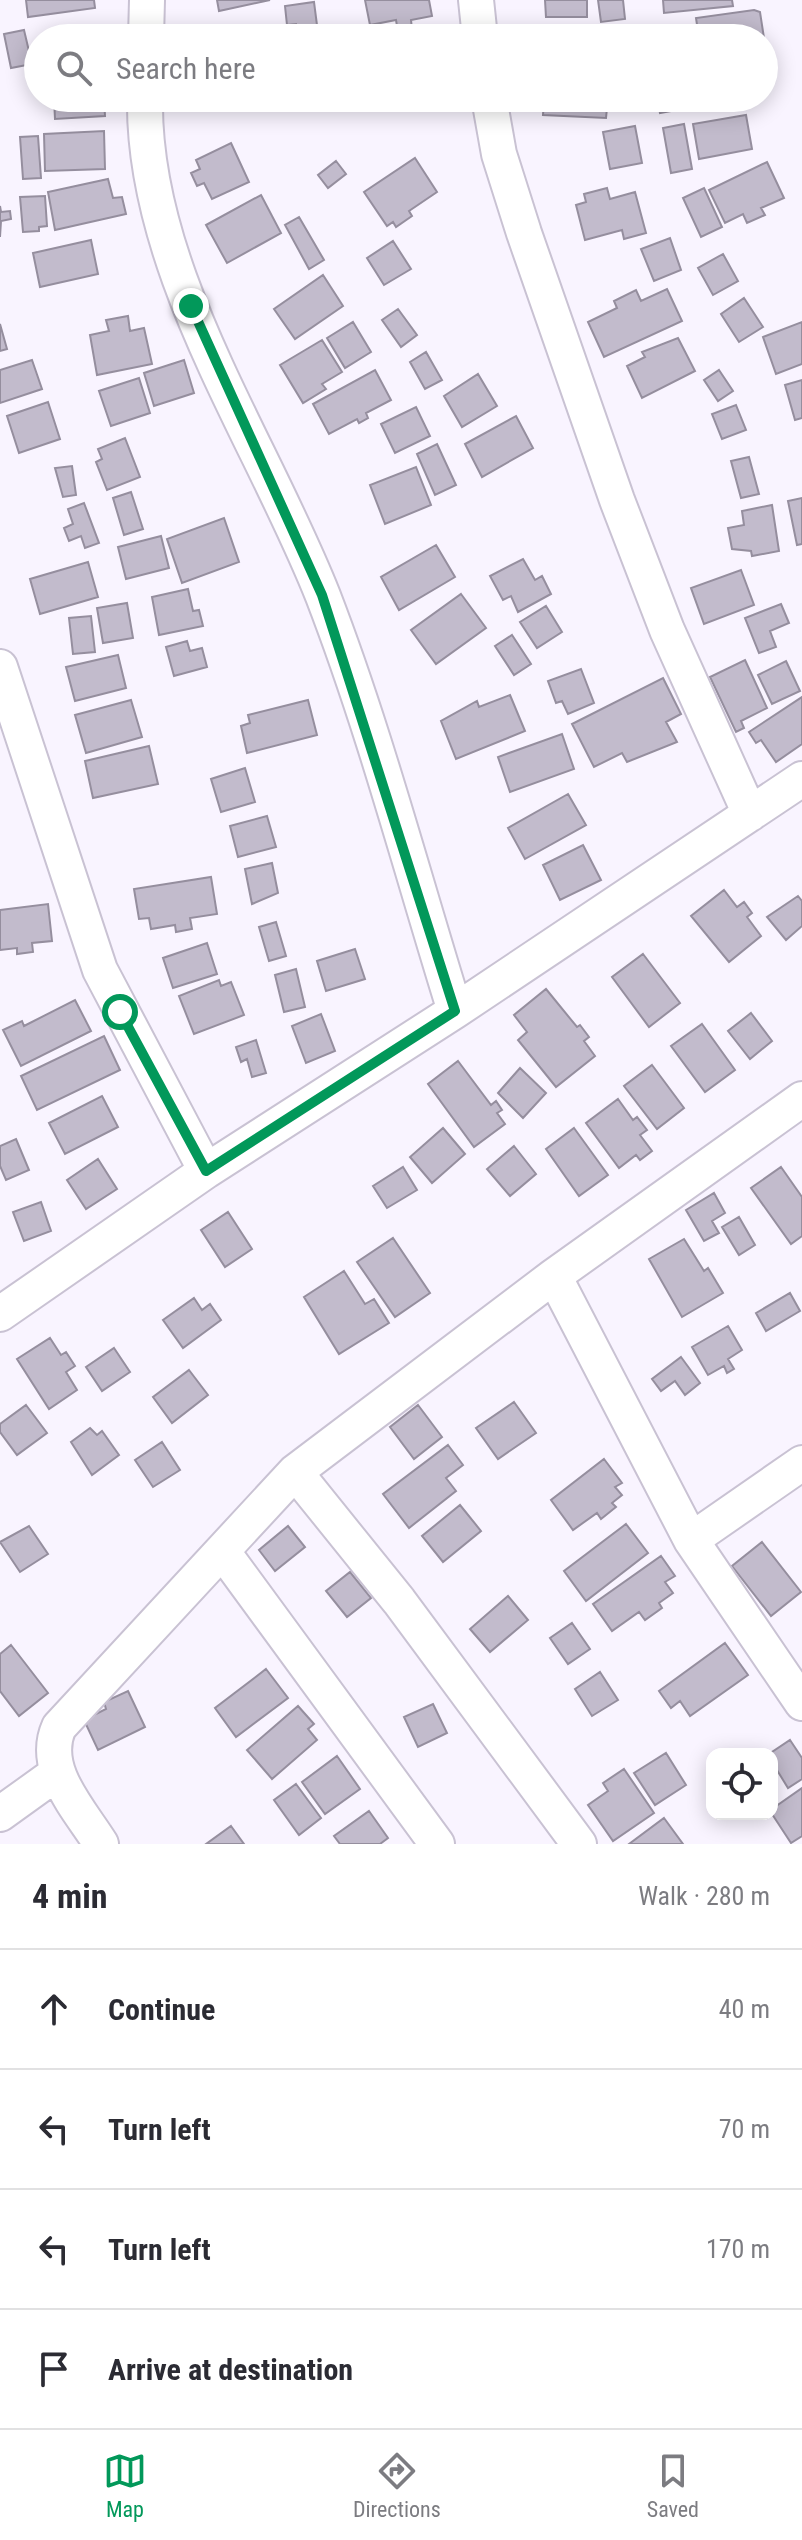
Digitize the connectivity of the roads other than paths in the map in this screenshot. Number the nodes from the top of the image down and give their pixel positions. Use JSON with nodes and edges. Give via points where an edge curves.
{"nodes":[{"id":1,"x":147,"y":0,"type":"edge"},
{"id":2,"x":476,"y":0,"type":"edge"},
{"id":3,"x":146,"y":24,"type":"edge"},
{"id":4,"x":479,"y":24,"type":"edge"},
{"id":5,"x":145,"y":112,"type":"edge"},
{"id":6,"x":492,"y":112,"type":"edge"},
{"id":7,"x":0,"y":667,"type":"edge"},
{"id":8,"x":802,"y":779,"type":"edge"},
{"id":9,"x":750,"y":814,"type":"junction"},
{"id":10,"x":455,"y":1011,"type":"junction"},
{"id":11,"x":802,"y":1099,"type":"edge"},
{"id":12,"x":206,"y":1171,"type":"junction"},
{"id":13,"x":554,"y":1276,"type":"junction"},
{"id":14,"x":0,"y":1314,"type":"edge"},
{"id":15,"x":802,"y":1463,"type":"edge"},
{"id":16,"x":295,"y":1472,"type":"junction"},
{"id":17,"x":691,"y":1540,"type":"junction"},
{"id":18,"x":223,"y":1552,"type":"junction"},
{"id":19,"x":802,"y":1703,"type":"edge"},
{"id":20,"x":57,"y":1773,"type":"junction"},
{"id":21,"x":0,"y":1814,"type":"edge"},
{"id":22,"x":101,"y":1844,"type":"edge"},
{"id":23,"x":437,"y":1844,"type":"edge"},
{"id":24,"x":579,"y":1844,"type":"edge"}],
"edges":[{"from":1,"to":3,"type":"street"},
{"from":2,"to":4,"type":"street"},
{"from":5,"to":10,"type":"street","via":[[155,199],[191,306],[322,595]]},
{"from":6,"to":9,"type":"street","via":[[524,233],[617,500],[667,630]]},
{"from":7,"to":12,"type":"street","via":[[100,970]]},
{"from":8,"to":9,"type":"street"},
{"from":9,"to":10,"type":"street"},
{"from":10,"to":12,"type":"street"},
{"from":11,"to":13,"type":"street"},
{"from":12,"to":14,"type":"street"},
{"from":13,"to":16,"type":"street"},
{"from":13,"to":17,"type":"street"},
{"from":15,"to":17,"type":"street"},
{"from":16,"to":18,"type":"street"},
{"from":16,"to":24,"type":"street","via":[[399,1601]]},
{"from":17,"to":19,"type":"street"},
{"from":18,"to":20,"type":"street","via":[[59,1727],[53,1741]]},
{"from":18,"to":23,"type":"street"},
{"from":20,"to":21,"type":"street"},
{"from":20,"to":22,"type":"street"}]}
